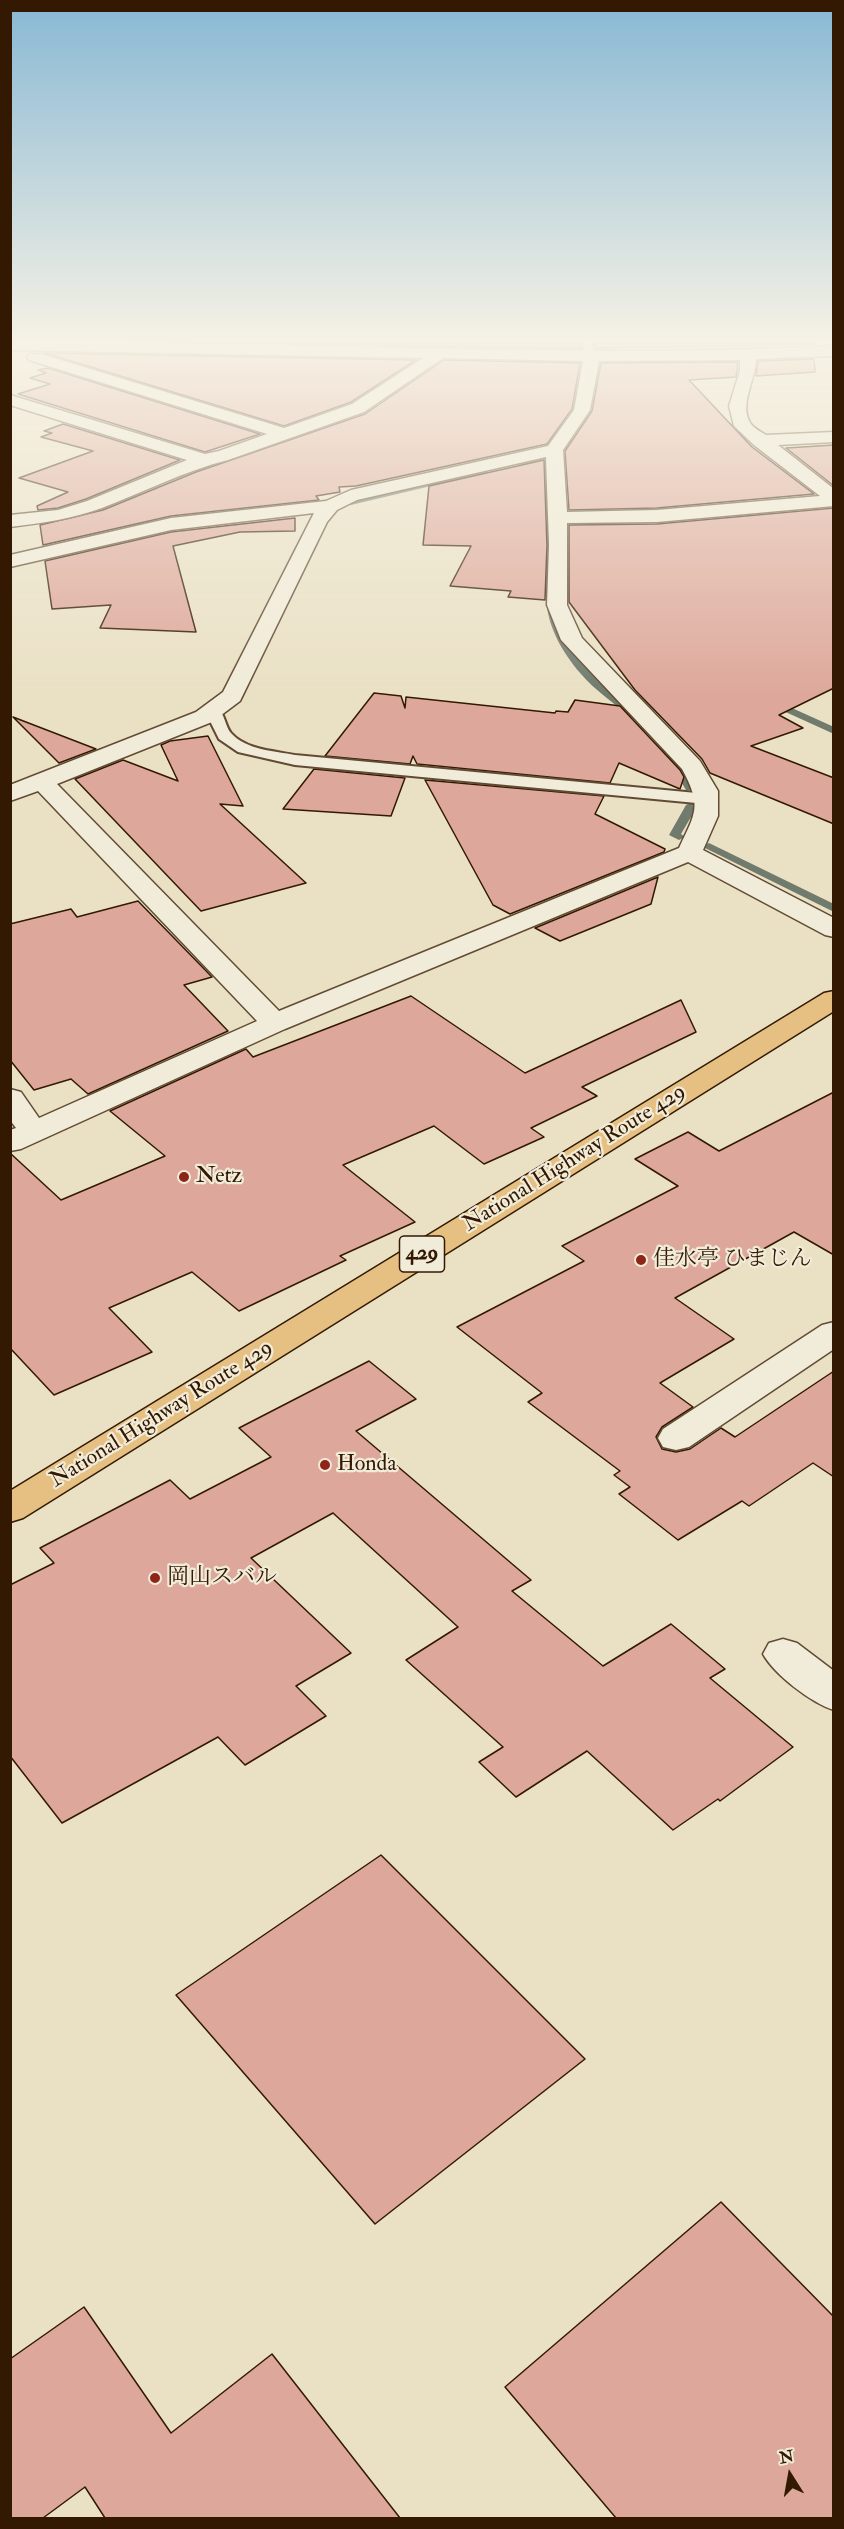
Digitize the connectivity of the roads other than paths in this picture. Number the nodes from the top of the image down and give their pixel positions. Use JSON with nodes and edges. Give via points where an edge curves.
{"nodes":[{"id":1,"x":204,"y":459,"type":"edge"},
{"id":2,"x":514,"y":459,"type":"edge"},
{"id":3,"x":554,"y":459,"type":"edge"},
{"id":4,"x":783,"y":459,"type":"edge"},
{"id":5,"x":834,"y":499,"type":"edge"},
{"id":6,"x":330,"y":506,"type":"junction"},
{"id":7,"x":557,"y":519,"type":"junction"},
{"id":8,"x":10,"y":521,"type":"edge"},
{"id":9,"x":10,"y":561,"type":"edge"},
{"id":10,"x":213,"y":711,"type":"junction"},
{"id":11,"x":42,"y":782,"type":"junction"},
{"id":12,"x":10,"y":794,"type":"edge"},
{"id":13,"x":707,"y":799,"type":"junction"},
{"id":14,"x":689,"y":854,"type":"junction"},
{"id":15,"x":834,"y":929,"type":"edge"},
{"id":16,"x":834,"y":999,"type":"edge"},
{"id":17,"x":275,"y":1023,"type":"junction"},
{"id":18,"x":10,"y":1098,"type":"edge"},
{"id":19,"x":22,"y":1137,"type":"edge"},
{"id":20,"x":834,"y":1333,"type":"edge"},
{"id":21,"x":676,"y":1438,"type":"dead end"},
{"id":22,"x":10,"y":1509,"type":"edge"},
{"id":23,"x":783,"y":1654,"type":"dead end"},
{"id":24,"x":834,"y":1694,"type":"edge"}],
"edges":[{"from":1,"to":8,"type":"street","via":[[94,505]]},
{"from":2,"to":6,"type":"street","via":[[351,496]]},
{"from":3,"to":7,"type":"street"},
{"from":4,"to":5,"type":"street"},
{"from":5,"to":7,"type":"street","via":[[644,517]]},
{"from":6,"to":9,"type":"street","via":[[171,524]]},
{"from":6,"to":10,"type":"street","via":[[318,520],[232,696]]},
{"from":7,"to":13,"type":"street","via":[[557,605],[572,640],[692,766]]},
{"from":10,"to":11,"type":"street"},
{"from":10,"to":13,"type":"lane","via":[[225,736],[244,749],[294,760]]},
{"from":11,"to":12,"type":"street"},
{"from":11,"to":17,"type":"street"},
{"from":13,"to":14,"type":"street","via":[[706,816]]},
{"from":14,"to":15,"type":"street"},
{"from":14,"to":17,"type":"street"},
{"from":16,"to":22,"type":"highway","name":"National Highway Route 429","number":"429"},
{"from":17,"to":19,"type":"street"},
{"from":18,"to":19,"type":"street"},
{"from":20,"to":21,"type":"street"},
{"from":23,"to":24,"type":"street"}]}
